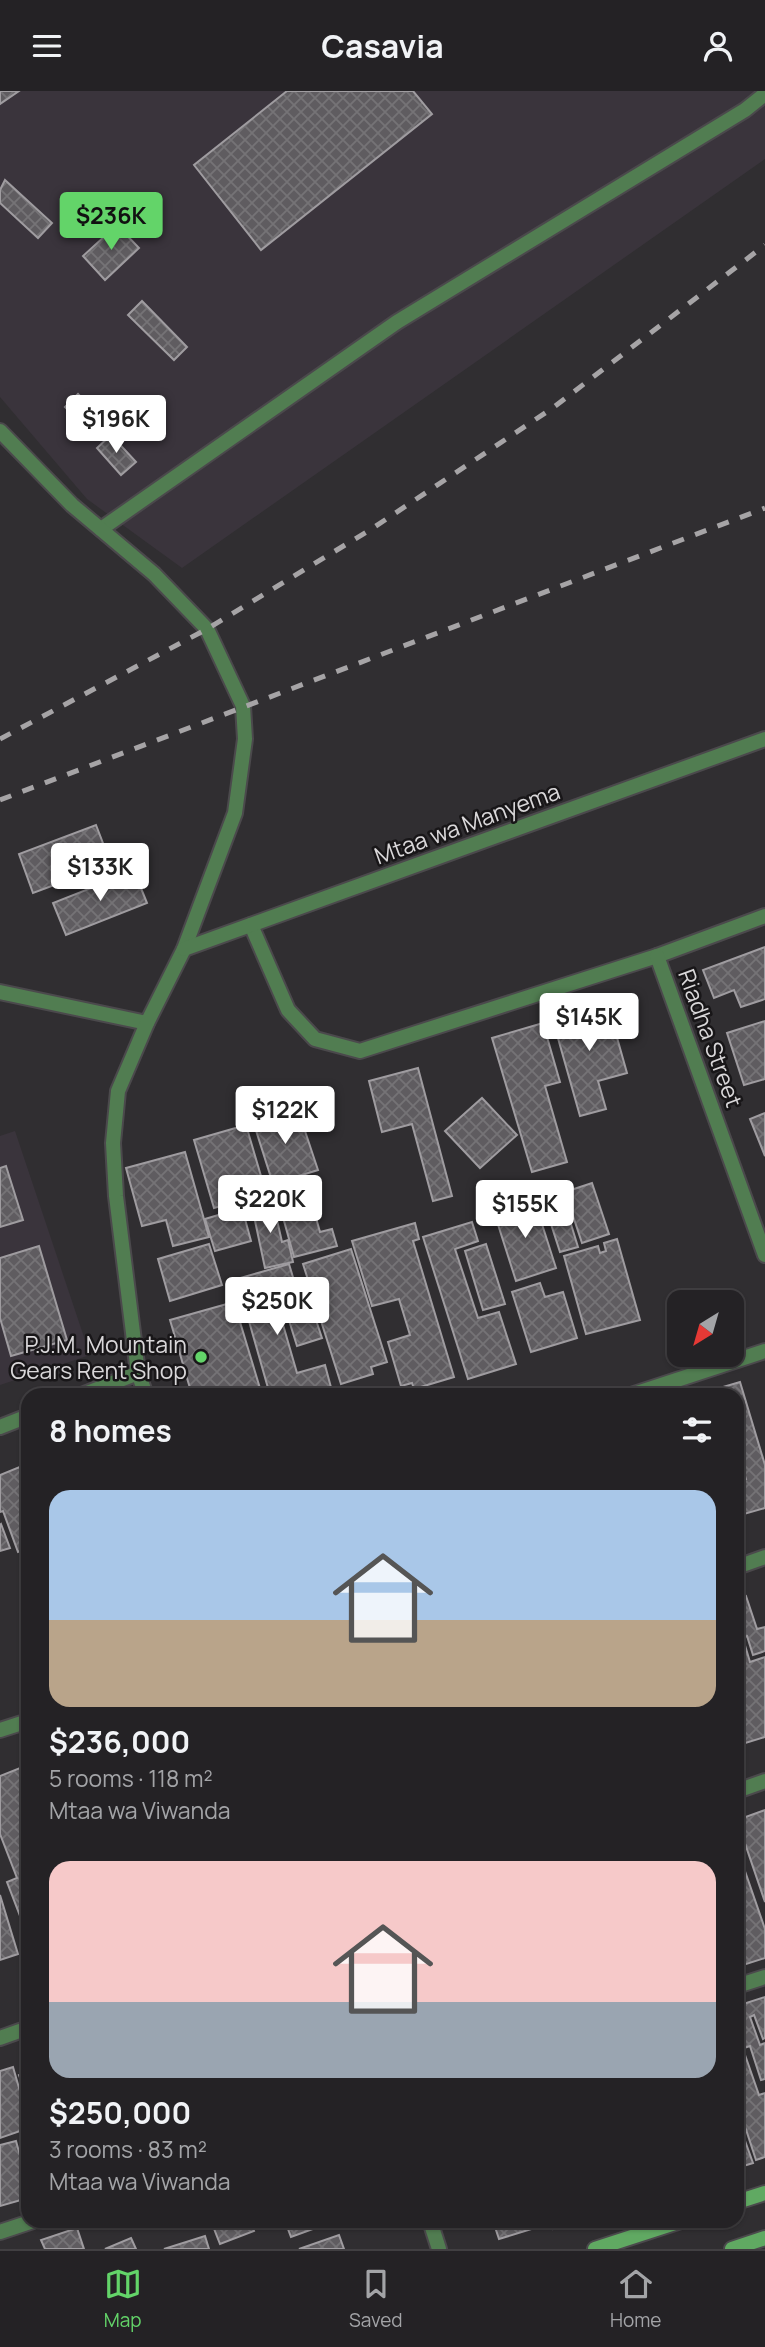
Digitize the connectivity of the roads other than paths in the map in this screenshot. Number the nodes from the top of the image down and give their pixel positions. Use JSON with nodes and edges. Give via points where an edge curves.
{"nodes":[{"id":1,"x":765,"y":94,"type":"edge"},
{"id":2,"x":0,"y":431,"type":"edge"},
{"id":3,"x":101,"y":529,"type":"junction"},
{"id":4,"x":765,"y":739,"type":"edge"},
{"id":5,"x":765,"y":916,"type":"edge"},
{"id":6,"x":251,"y":925,"type":"junction"},
{"id":7,"x":184,"y":949,"type":"junction"},
{"id":8,"x":657,"y":956,"type":"junction"},
{"id":9,"x":0,"y":992,"type":"edge"},
{"id":10,"x":147,"y":1023,"type":"junction"},
{"id":11,"x":765,"y":1255,"type":"edge"},
{"id":12,"x":765,"y":1351,"type":"edge"},
{"id":13,"x":138,"y":1373,"type":"junction"},
{"id":14,"x":100,"y":1388,"type":"edge"},
{"id":15,"x":143,"y":1388,"type":"edge"},
{"id":16,"x":652,"y":1388,"type":"edge"},
{"id":17,"x":21,"y":1419,"type":"edge"},
{"id":18,"x":0,"y":1427,"type":"edge"},
{"id":19,"x":765,"y":1557,"type":"edge"},
{"id":20,"x":744,"y":1564,"type":"edge"},
{"id":21,"x":21,"y":1723,"type":"edge"},
{"id":22,"x":0,"y":1730,"type":"edge"},
{"id":23,"x":765,"y":1781,"type":"edge"},
{"id":24,"x":744,"y":1788,"type":"edge"},
{"id":25,"x":765,"y":1977,"type":"edge"},
{"id":26,"x":744,"y":1984,"type":"edge"},
{"id":27,"x":21,"y":2030,"type":"edge"},
{"id":28,"x":0,"y":2038,"type":"edge"},
{"id":29,"x":765,"y":2193,"type":"edge"},
{"id":30,"x":744,"y":2200,"type":"edge"},
{"id":31,"x":21,"y":2225,"type":"edge"},
{"id":32,"x":432,"y":2228,"type":"edge"},
{"id":33,"x":660,"y":2228,"type":"edge"},
{"id":34,"x":0,"y":2232,"type":"edge"},
{"id":35,"x":765,"y":2238,"type":"edge"},
{"id":36,"x":439,"y":2249,"type":"edge"},
{"id":37,"x":596,"y":2249,"type":"edge"},
{"id":38,"x":732,"y":2249,"type":"edge"}],
"edges":[{"from":1,"to":3,"type":"street","via":[[397,322]]},
{"from":2,"to":3,"type":"street","via":[[72,506]]},
{"from":3,"to":7,"type":"street","via":[[154,574],[207,629],[243,706],[245,739],[235,813]]},
{"from":4,"to":6,"type":"street","name":"Mtaa wa Manyema"},
{"from":5,"to":8,"type":"street"},
{"from":6,"to":7,"type":"street","name":"Mtaa wa Manyema"},
{"from":6,"to":8,"type":"street","via":[[288,1010],[315,1039],[360,1051]]},
{"from":7,"to":10,"type":"street"},
{"from":8,"to":11,"type":"street","name":"Riadha Street"},
{"from":9,"to":10,"type":"street"},
{"from":10,"to":13,"type":"street","via":[[118,1091],[113,1143]]},
{"from":12,"to":16,"type":"street"},
{"from":13,"to":14,"type":"street"},
{"from":13,"to":15,"type":"street"},
{"from":17,"to":18,"type":"street"},
{"from":19,"to":20,"type":"street"},
{"from":21,"to":22,"type":"street"},
{"from":23,"to":24,"type":"street"},
{"from":25,"to":26,"type":"street"},
{"from":27,"to":28,"type":"street"},
{"from":29,"to":30,"type":"main road"},
{"from":31,"to":34,"type":"street"},
{"from":32,"to":36,"type":"street"},
{"from":33,"to":37,"type":"main road"},
{"from":35,"to":38,"type":"main road"}]}
